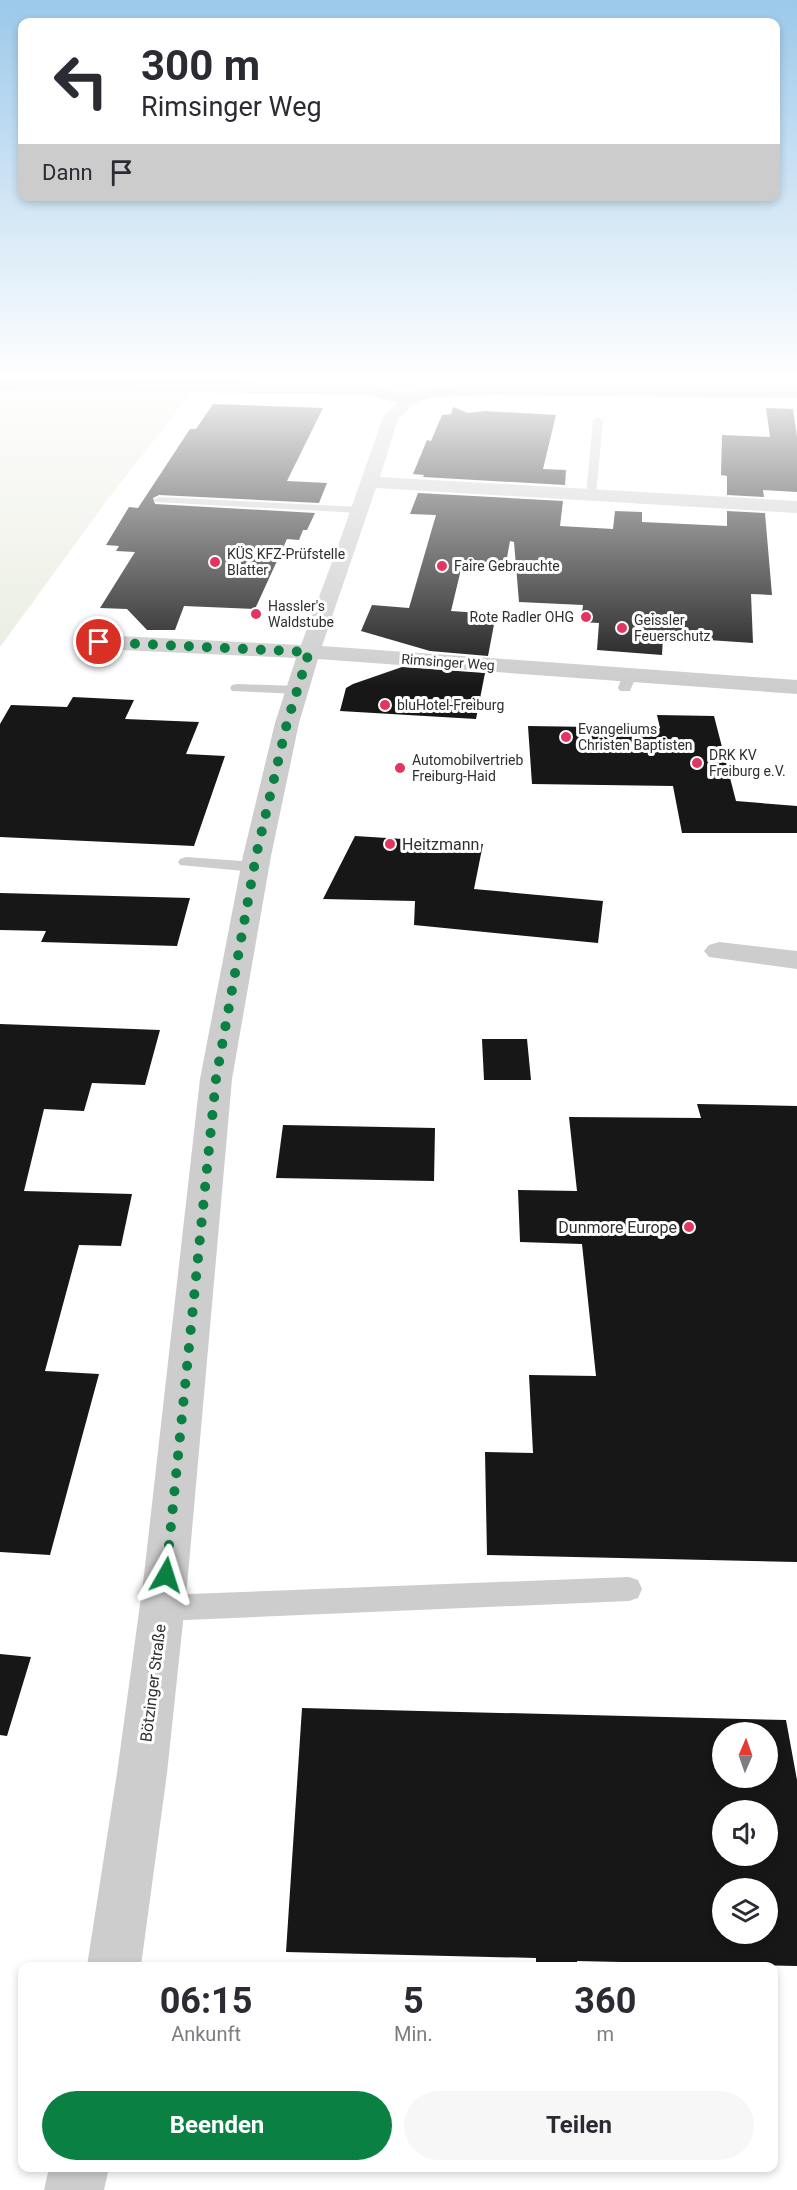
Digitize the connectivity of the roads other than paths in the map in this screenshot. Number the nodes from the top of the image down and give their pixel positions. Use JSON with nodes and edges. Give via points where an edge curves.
{"nodes":[{"id":1,"x":368,"y":481,"type":"edge"},
{"id":2,"x":592,"y":481,"type":"edge"},
{"id":3,"x":591,"y":495,"type":"junction"},
{"id":4,"x":365,"y":496,"type":"junction"},
{"id":5,"x":159,"y":500,"type":"dead end"},
{"id":6,"x":797,"y":507,"type":"edge"},
{"id":7,"x":99,"y":642,"type":"dead end"},
{"id":8,"x":309,"y":652,"type":"junction"},
{"id":9,"x":797,"y":687,"type":"edge"},
{"id":10,"x":237,"y":688,"type":"dead end"},
{"id":11,"x":297,"y":690,"type":"junction"},
{"id":12,"x":186,"y":862,"type":"dead end"},
{"id":13,"x":255,"y":867,"type":"junction"},
{"id":14,"x":720,"y":951,"type":"dead end"},
{"id":15,"x":797,"y":960,"type":"edge"},
{"id":16,"x":629,"y":1589,"type":"dead end"},
{"id":17,"x":162,"y":1608,"type":"junction"},
{"id":18,"x":115,"y":1962,"type":"edge"},
{"id":19,"x":78,"y":2172,"type":"edge"},
{"id":20,"x":74,"y":2190,"type":"edge"}],
"edges":[{"from":1,"to":4,"type":"street","name":"Bötzinger Straße"},
{"from":2,"to":3,"type":"lane"},
{"from":3,"to":4,"type":"street"},
{"from":3,"to":6,"type":"street"},
{"from":4,"to":5,"type":"lane"},
{"from":4,"to":8,"type":"street","name":"Bötzinger Straße"},
{"from":7,"to":8,"type":"street","name":"Rimsinger Weg"},
{"from":8,"to":9,"type":"street","name":"Rimsinger Weg","via":[[628,681]]},
{"from":8,"to":11,"type":"street","name":"Bötzinger Straße"},
{"from":10,"to":11,"type":"lane"},
{"from":11,"to":13,"type":"street","name":"Bötzinger Straße"},
{"from":12,"to":13,"type":"lane"},
{"from":13,"to":17,"type":"street","name":"Bötzinger Straße","via":[[216,1079]]},
{"from":14,"to":15,"type":"street"},
{"from":16,"to":17,"type":"lane"},
{"from":17,"to":18,"type":"street","name":"Bötzinger Straße"},
{"from":19,"to":20,"type":"street"}]}
